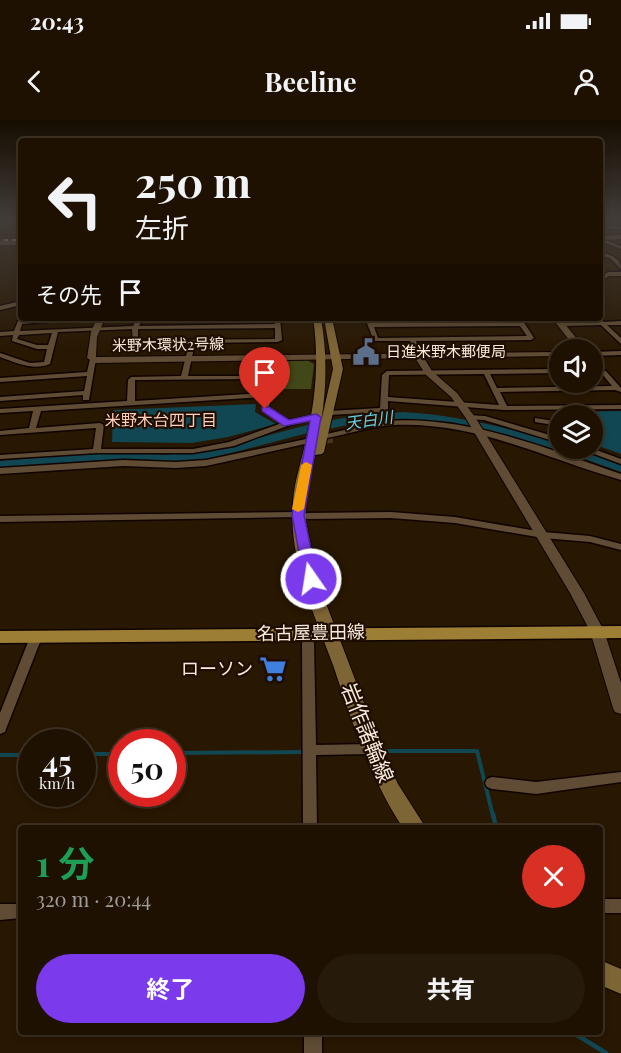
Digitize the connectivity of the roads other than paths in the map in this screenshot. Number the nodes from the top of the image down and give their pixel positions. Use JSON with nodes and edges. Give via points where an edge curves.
{"nodes":[{"id":1,"x":621,"y":273,"type":"edge"},
{"id":2,"x":608,"y":274,"type":"junction"},
{"id":3,"x":603,"y":275,"type":"edge"},
{"id":4,"x":603,"y":278,"type":"edge"},
{"id":5,"x":18,"y":304,"type":"edge"},
{"id":6,"x":0,"y":308,"type":"edge"},
{"id":7,"x":21,"y":321,"type":"edge"},
{"id":8,"x":99,"y":321,"type":"edge"},
{"id":9,"x":138,"y":321,"type":"edge"},
{"id":10,"x":277,"y":321,"type":"edge"},
{"id":11,"x":317,"y":321,"type":"edge"},
{"id":12,"x":329,"y":321,"type":"edge"},
{"id":13,"x":369,"y":321,"type":"edge"},
{"id":14,"x":520,"y":321,"type":"edge"},
{"id":15,"x":559,"y":321,"type":"edge"},
{"id":16,"x":600,"y":321,"type":"edge"},
{"id":17,"x":621,"y":323,"type":"edge"},
{"id":18,"x":603,"y":324,"type":"junction"},
{"id":19,"x":370,"y":325,"type":"junction"},
{"id":20,"x":278,"y":326,"type":"junction"},
{"id":21,"x":95,"y":328,"type":"junction"},
{"id":22,"x":135,"y":328,"type":"junction"},
{"id":23,"x":54,"y":331,"type":"junction"},
{"id":24,"x":16,"y":333,"type":"junction"},
{"id":25,"x":0,"y":334,"type":"edge"},
{"id":26,"x":411,"y":339,"type":"junction"},
{"id":27,"x":573,"y":339,"type":"edge"},
{"id":28,"x":192,"y":342,"type":"junction"},
{"id":29,"x":621,"y":342,"type":"edge"},
{"id":30,"x":51,"y":347,"type":"junction"},
{"id":31,"x":621,"y":353,"type":"edge"},
{"id":32,"x":549,"y":354,"type":"edge"},
{"id":33,"x":603,"y":354,"type":"edge"},
{"id":34,"x":0,"y":355,"type":"edge"},
{"id":35,"x":418,"y":356,"type":"junction"},
{"id":36,"x":323,"y":358,"type":"junction"},
{"id":37,"x":335,"y":358,"type":"junction"},
{"id":38,"x":93,"y":359,"type":"junction"},
{"id":39,"x":188,"y":359,"type":"junction"},
{"id":40,"x":549,"y":371,"type":"edge"},
{"id":41,"x":486,"y":372,"type":"junction"},
{"id":42,"x":603,"y":372,"type":"edge"},
{"id":43,"x":429,"y":373,"type":"junction"},
{"id":44,"x":88,"y":374,"type":"junction"},
{"id":45,"x":184,"y":378,"type":"junction"},
{"id":46,"x":0,"y":380,"type":"edge"},
{"id":47,"x":495,"y":390,"type":"junction"},
{"id":48,"x":619,"y":391,"type":"edge"},
{"id":49,"x":86,"y":393,"type":"junction"},
{"id":50,"x":268,"y":396,"type":"junction"},
{"id":51,"x":0,"y":399,"type":"edge"},
{"id":52,"x":385,"y":399,"type":"junction"},
{"id":53,"x":131,"y":402,"type":"junction"},
{"id":54,"x":85,"y":405,"type":"junction"},
{"id":55,"x":462,"y":406,"type":"junction"},
{"id":56,"x":621,"y":407,"type":"edge"},
{"id":57,"x":38,"y":408,"type":"junction"},
{"id":58,"x":504,"y":408,"type":"junction"},
{"id":59,"x":603,"y":408,"type":"edge"},
{"id":60,"x":0,"y":411,"type":"edge"},
{"id":61,"x":549,"y":411,"type":"edge"},
{"id":62,"x":322,"y":417,"type":"junction"},
{"id":63,"x":470,"y":418,"type":"junction"},
{"id":64,"x":538,"y":420,"type":"dead end"},
{"id":65,"x":549,"y":422,"type":"edge"},
{"id":66,"x":288,"y":423,"type":"junction"},
{"id":67,"x":423,"y":425,"type":"junction"},
{"id":68,"x":32,"y":430,"type":"junction"},
{"id":69,"x":0,"y":433,"type":"edge"},
{"id":70,"x":480,"y":433,"type":"junction"},
{"id":71,"x":323,"y":437,"type":"junction"},
{"id":72,"x":549,"y":438,"type":"edge"},
{"id":73,"x":297,"y":445,"type":"dead end"},
{"id":74,"x":603,"y":449,"type":"edge"},
{"id":75,"x":97,"y":451,"type":"junction"},
{"id":76,"x":621,"y":455,"type":"edge"},
{"id":77,"x":244,"y":456,"type":"junction"},
{"id":78,"x":603,"y":456,"type":"edge"},
{"id":79,"x":0,"y":457,"type":"edge"},
{"id":80,"x":621,"y":462,"type":"edge"},
{"id":81,"x":0,"y":471,"type":"edge"},
{"id":82,"x":621,"y":477,"type":"edge"},
{"id":83,"x":302,"y":516,"type":"junction"},
{"id":84,"x":0,"y":519,"type":"edge"},
{"id":85,"x":543,"y":535,"type":"junction"},
{"id":86,"x":621,"y":546,"type":"edge"},
{"id":87,"x":597,"y":631,"type":"junction"},
{"id":88,"x":621,"y":632,"type":"edge"},
{"id":89,"x":328,"y":633,"type":"junction"},
{"id":90,"x":0,"y":637,"type":"edge"},
{"id":91,"x":36,"y":637,"type":"junction"},
{"id":92,"x":308,"y":641,"type":"dead end"},
{"id":93,"x":621,"y":708,"type":"edge"},
{"id":94,"x":0,"y":729,"type":"edge"},
{"id":95,"x":371,"y":749,"type":"junction"},
{"id":96,"x":309,"y":750,"type":"junction"},
{"id":97,"x":621,"y":777,"type":"edge"},
{"id":98,"x":492,"y":783,"type":"dead end"},
{"id":99,"x":310,"y":825,"type":"edge"},
{"id":100,"x":413,"y":825,"type":"edge"},
{"id":101,"x":603,"y":906,"type":"edge"},
{"id":102,"x":621,"y":906,"type":"edge"},
{"id":103,"x":18,"y":911,"type":"edge"},
{"id":104,"x":0,"y":912,"type":"edge"},
{"id":105,"x":603,"y":973,"type":"edge"},
{"id":106,"x":621,"y":982,"type":"edge"},
{"id":107,"x":313,"y":1035,"type":"edge"},
{"id":108,"x":313,"y":1053,"type":"edge"}],
"edges":[{"from":1,"to":2,"type":"street"},
{"from":2,"to":3,"type":"street"},
{"from":2,"to":4,"type":"street"},
{"from":5,"to":6,"type":"street"},
{"from":7,"to":24,"type":"street"},
{"from":8,"to":21,"type":"street","name":"米野木環状2号線"},
{"from":9,"to":22,"type":"street"},
{"from":10,"to":20,"type":"street"},
{"from":11,"to":36,"type":"main road","name":"岩作諸輪線"},
{"from":12,"to":37,"type":"main road","name":"岩作諸輪線"},
{"from":13,"to":19,"type":"street"},
{"from":14,"to":19,"type":"street"},
{"from":14,"to":26,"type":"street","via":[[531,338]]},
{"from":15,"to":18,"type":"street"},
{"from":15,"to":27,"type":"street"},
{"from":16,"to":18,"type":"street"},
{"from":17,"to":18,"type":"street"},
{"from":18,"to":29,"type":"street"},
{"from":19,"to":26,"type":"street","via":[[376,340]]},
{"from":20,"to":22,"type":"street"},
{"from":20,"to":28,"type":"street","via":[[276,341]]},
{"from":21,"to":22,"type":"street"},
{"from":21,"to":23,"type":"street"},
{"from":21,"to":38,"type":"street","name":"米野木環状2号線"},
{"from":22,"to":28,"type":"street","via":[[136,342]]},
{"from":23,"to":24,"type":"street"},
{"from":23,"to":30,"type":"street"},
{"from":24,"to":25,"type":"street"},
{"from":24,"to":30,"type":"street","via":[[15,340]]},
{"from":26,"to":35,"type":"street"},
{"from":28,"to":39,"type":"street"},
{"from":30,"to":34,"type":"street","via":[[45,365],[30,365]]},
{"from":31,"to":33,"type":"street"},
{"from":32,"to":35,"type":"street","name":"米野木環状2号線"},
{"from":35,"to":37,"type":"street","name":"米野木環状2号線"},
{"from":35,"to":43,"type":"street"},
{"from":36,"to":37,"type":"street","name":"米野木環状2号線"},
{"from":36,"to":39,"type":"street","name":"米野木環状2号線"},
{"from":36,"to":62,"type":"main road","name":"岩作諸輪線"},
{"from":37,"to":62,"type":"main road","name":"岩作諸輪線","via":[[338,369]]},
{"from":38,"to":39,"type":"street","name":"米野木環状2号線"},
{"from":38,"to":44,"type":"street"},
{"from":39,"to":45,"type":"street"},
{"from":40,"to":41,"type":"street"},
{"from":41,"to":43,"type":"street"},
{"from":41,"to":47,"type":"street"},
{"from":42,"to":48,"type":"street"},
{"from":43,"to":52,"type":"street","via":[[386,374]]},
{"from":43,"to":55,"type":"street"},
{"from":44,"to":46,"type":"street"},
{"from":44,"to":49,"type":"street"},
{"from":45,"to":50,"type":"street","via":[[272,377]]},
{"from":45,"to":53,"type":"street","via":[[133,378]]},
{"from":47,"to":48,"type":"street"},
{"from":47,"to":58,"type":"street"},
{"from":49,"to":51,"type":"street"},
{"from":49,"to":54,"type":"street"},
{"from":50,"to":53,"type":"street"},
{"from":50,"to":66,"type":"street","via":[[266,411]]},
{"from":52,"to":55,"type":"street"},
{"from":52,"to":62,"type":"street","via":[[384,410]]},
{"from":53,"to":54,"type":"street"},
{"from":54,"to":57,"type":"street"},
{"from":55,"to":58,"type":"street"},
{"from":55,"to":63,"type":"street"},
{"from":56,"to":59,"type":"street"},
{"from":57,"to":60,"type":"street"},
{"from":57,"to":68,"type":"street"},
{"from":58,"to":61,"type":"street"},
{"from":62,"to":66,"type":"street"},
{"from":62,"to":71,"type":"main road","name":"岩作諸輪線"},
{"from":63,"to":70,"type":"street"},
{"from":63,"to":72,"type":"street","via":[[485,418]]},
{"from":64,"to":65,"type":"street"},
{"from":66,"to":75,"type":"street","via":[[242,441],[193,451]]},
{"from":67,"to":70,"type":"street"},
{"from":67,"to":71,"type":"street","via":[[369,428]]},
{"from":67,"to":71,"type":"street","via":[[377,424]]},
{"from":68,"to":69,"type":"street"},
{"from":68,"to":75,"type":"street","via":[[100,425]]},
{"from":70,"to":82,"type":"street","via":[[523,443]]},
{"from":70,"to":85,"type":"street"},
{"from":71,"to":77,"type":"street"},
{"from":71,"to":83,"type":"main road","name":"岩作諸輪線"},
{"from":73,"to":77,"type":"street"},
{"from":74,"to":76,"type":"street"},
{"from":75,"to":79,"type":"street"},
{"from":77,"to":81,"type":"street","via":[[186,464],[123,463]]},
{"from":78,"to":80,"type":"street"},
{"from":83,"to":84,"type":"street"},
{"from":83,"to":85,"type":"street","via":[[391,515],[455,520]]},
{"from":83,"to":89,"type":"main road","name":"岩作諸輪線","via":[[311,579]]},
{"from":85,"to":86,"type":"street"},
{"from":85,"to":87,"type":"street"},
{"from":87,"to":88,"type":"main road","name":"名古屋豊田線"},
{"from":87,"to":89,"type":"main road","name":"名古屋豊田線"},
{"from":87,"to":93,"type":"street"},
{"from":89,"to":91,"type":"main road","name":"名古屋豊田線"},
{"from":89,"to":95,"type":"main road","name":"岩作諸輪線"},
{"from":90,"to":91,"type":"main road","name":"名古屋豊田線"},
{"from":91,"to":94,"type":"street"},
{"from":92,"to":96,"type":"street"},
{"from":95,"to":96,"type":"street"},
{"from":95,"to":100,"type":"main road","name":"岩作諸輪線","via":[[386,784]]},
{"from":96,"to":99,"type":"street"},
{"from":97,"to":98,"type":"street","via":[[536,788]]},
{"from":101,"to":102,"type":"street"},
{"from":103,"to":104,"type":"street"},
{"from":105,"to":106,"type":"main road"},
{"from":107,"to":108,"type":"street"}]}
